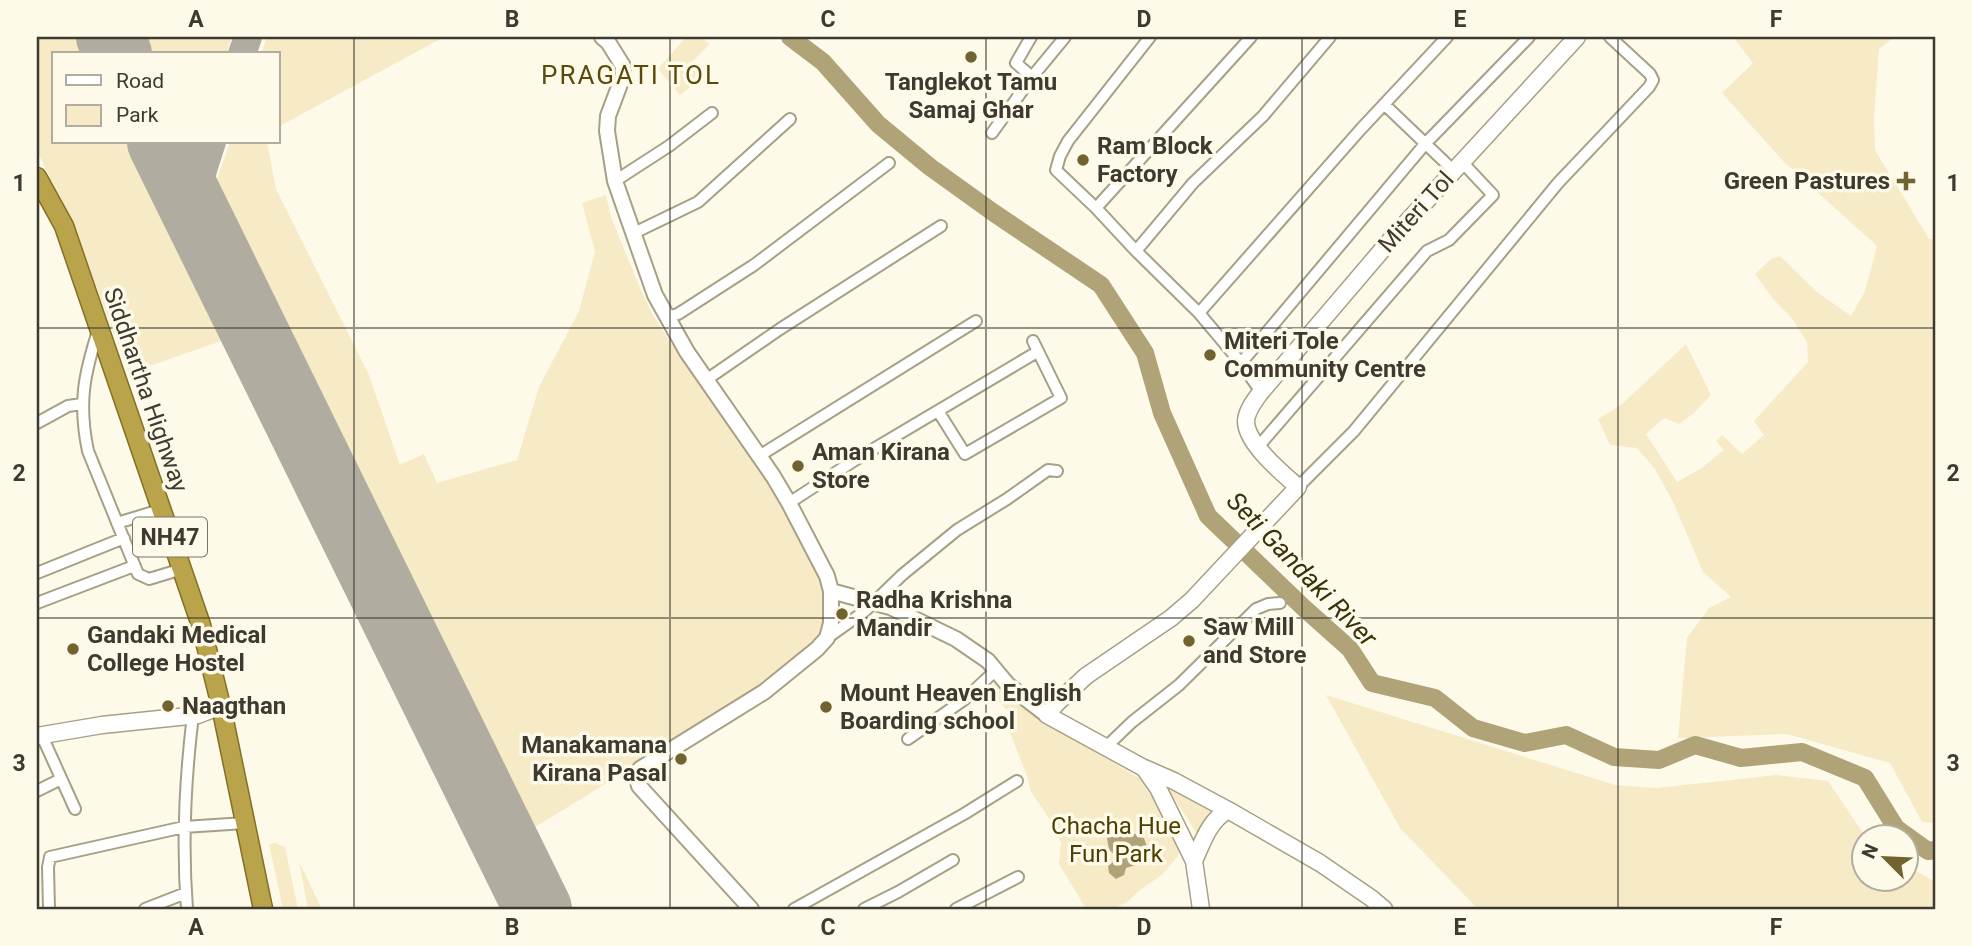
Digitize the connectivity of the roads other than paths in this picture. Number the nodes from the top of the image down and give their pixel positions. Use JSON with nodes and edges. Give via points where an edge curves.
{"nodes":[{"id":1,"x":602,"y":37,"type":"edge"},
{"id":2,"x":1031,"y":37,"type":"edge"},
{"id":3,"x":1065,"y":37,"type":"edge"},
{"id":4,"x":1150,"y":37,"type":"edge"},
{"id":5,"x":1251,"y":37,"type":"edge"},
{"id":6,"x":1330,"y":37,"type":"edge"},
{"id":7,"x":1447,"y":37,"type":"edge"},
{"id":8,"x":1529,"y":37,"type":"edge"},
{"id":9,"x":1577,"y":37,"type":"edge"},
{"id":10,"x":1610,"y":37,"type":"edge"},
{"id":11,"x":1032,"y":77,"type":"junction"},
{"id":12,"x":1384,"y":104,"type":"junction"},
{"id":13,"x":712,"y":113,"type":"dead end"},
{"id":14,"x":790,"y":119,"type":"dead end"},
{"id":15,"x":992,"y":134,"type":"dead end"},
{"id":16,"x":1425,"y":144,"type":"junction"},
{"id":17,"x":889,"y":163,"type":"dead end"},
{"id":18,"x":1457,"y":166,"type":"junction"},
{"id":19,"x":37,"y":177,"type":"edge"},
{"id":20,"x":615,"y":181,"type":"junction"},
{"id":21,"x":1096,"y":208,"type":"junction"},
{"id":22,"x":941,"y":226,"type":"dead end"},
{"id":23,"x":634,"y":233,"type":"junction"},
{"id":24,"x":1136,"y":251,"type":"junction"},
{"id":25,"x":1199,"y":313,"type":"junction"},
{"id":26,"x":667,"y":317,"type":"junction"},
{"id":27,"x":976,"y":321,"type":"dead end"},
{"id":28,"x":99,"y":328,"type":"junction"},
{"id":29,"x":1241,"y":363,"type":"junction"},
{"id":30,"x":706,"y":380,"type":"junction"},
{"id":31,"x":1261,"y":392,"type":"junction"},
{"id":32,"x":82,"y":404,"type":"junction"},
{"id":33,"x":938,"y":411,"type":"junction"},
{"id":34,"x":37,"y":423,"type":"edge"},
{"id":35,"x":1258,"y":447,"type":"junction"},
{"id":36,"x":759,"y":456,"type":"junction"},
{"id":37,"x":1057,"y":471,"type":"dead end"},
{"id":38,"x":1298,"y":487,"type":"junction"},
{"id":39,"x":789,"y":503,"type":"junction"},
{"id":40,"x":160,"y":510,"type":"junction"},
{"id":41,"x":117,"y":523,"type":"junction"},
{"id":42,"x":124,"y":538,"type":"junction"},
{"id":43,"x":134,"y":566,"type":"junction"},
{"id":44,"x":182,"y":569,"type":"junction"},
{"id":45,"x":37,"y":573,"type":"edge"},
{"id":46,"x":831,"y":591,"type":"junction"},
{"id":47,"x":876,"y":602,"type":"junction"},
{"id":48,"x":37,"y":603,"type":"edge"},
{"id":49,"x":1280,"y":603,"type":"dead end"},
{"id":50,"x":827,"y":638,"type":"junction"},
{"id":51,"x":996,"y":670,"type":"junction"},
{"id":52,"x":221,"y":706,"type":"junction"},
{"id":53,"x":193,"y":715,"type":"junction"},
{"id":54,"x":1047,"y":715,"type":"junction"},
{"id":55,"x":39,"y":736,"type":"edge"},
{"id":56,"x":908,"y":739,"type":"dead end"},
{"id":57,"x":1106,"y":747,"type":"junction"},
{"id":58,"x":1142,"y":767,"type":"junction"},
{"id":59,"x":61,"y":779,"type":"junction"},
{"id":60,"x":1017,"y":781,"type":"dead end"},
{"id":61,"x":37,"y":791,"type":"edge"},
{"id":62,"x":75,"y":809,"type":"dead end"},
{"id":63,"x":1228,"y":810,"type":"junction"},
{"id":64,"x":245,"y":823,"type":"junction"},
{"id":65,"x":184,"y":827,"type":"junction"},
{"id":66,"x":953,"y":860,"type":"dead end"},
{"id":67,"x":1194,"y":861,"type":"junction"},
{"id":68,"x":1018,"y":877,"type":"dead end"},
{"id":69,"x":186,"y":893,"type":"junction"},
{"id":70,"x":49,"y":909,"type":"edge"},
{"id":71,"x":145,"y":909,"type":"edge"},
{"id":72,"x":187,"y":909,"type":"edge"},
{"id":73,"x":263,"y":909,"type":"edge"},
{"id":74,"x":751,"y":909,"type":"edge"},
{"id":75,"x":794,"y":909,"type":"edge"},
{"id":76,"x":864,"y":909,"type":"edge"},
{"id":77,"x":956,"y":909,"type":"edge"},
{"id":78,"x":1201,"y":909,"type":"edge"},
{"id":79,"x":1384,"y":909,"type":"edge"}],
"edges":[{"from":1,"to":20,"type":"street","via":[[623,66],[607,116]]},
{"from":2,"to":11,"type":"street","via":[[1016,63]]},
{"from":3,"to":11,"type":"street"},
{"from":4,"to":21,"type":"street","via":[[1060,156],[1056,170]]},
{"from":5,"to":21,"type":"street"},
{"from":6,"to":24,"type":"street"},
{"from":7,"to":12,"type":"street"},
{"from":8,"to":16,"type":"street","name":"Miteri Tol"},
{"from":9,"to":18,"type":"main road","name":"Miteri Tol"},
{"from":10,"to":38,"type":"street","via":[[1650,74],[1649,87],[1558,183],[1353,431]]},
{"from":11,"to":15,"type":"street"},
{"from":12,"to":16,"type":"street"},
{"from":12,"to":25,"type":"street"},
{"from":13,"to":20,"type":"street"},
{"from":14,"to":23,"type":"street","via":[[698,202]]},
{"from":16,"to":18,"type":"street"},
{"from":16,"to":29,"type":"street","name":"Miteri Tol"},
{"from":17,"to":26,"type":"street","via":[[754,265]]},
{"from":18,"to":31,"type":"main road","name":"Miteri Tol"},
{"from":18,"to":35,"type":"street","via":[[1493,195],[1449,240],[1427,251]]},
{"from":19,"to":28,"type":"highway","name":"Siddhartha Highway","number":"NH47","via":[[64,226]]},
{"from":20,"to":23,"type":"street"},
{"from":21,"to":24,"type":"street"},
{"from":22,"to":30,"type":"street"},
{"from":23,"to":26,"type":"street"},
{"from":24,"to":25,"type":"street"},
{"from":25,"to":29,"type":"street"},
{"from":26,"to":30,"type":"street"},
{"from":27,"to":36,"type":"street"},
{"from":28,"to":32,"type":"street","via":[[86,369]]},
{"from":28,"to":40,"type":"highway","name":"Siddhartha Highway","number":"NH47"},
{"from":29,"to":31,"type":"street"},
{"from":30,"to":36,"type":"street"},
{"from":31,"to":35,"type":"main road","name":"Miteri Tol","via":[[1246,420]]},
{"from":32,"to":34,"type":"street","via":[[68,405]]},
{"from":32,"to":41,"type":"street","via":[[88,451]]},
{"from":33,"to":33,"type":"street","via":[[1035,346],[1061,398],[964,454]]},
{"from":33,"to":39,"type":"street"},
{"from":35,"to":38,"type":"main road"},
{"from":36,"to":39,"type":"street"},
{"from":37,"to":47,"type":"street","via":[[1048,470],[957,530]]},
{"from":38,"to":54,"type":"main road","via":[[1182,609],[1086,676]]},
{"from":39,"to":46,"type":"street"},
{"from":40,"to":41,"type":"street"},
{"from":40,"to":44,"type":"highway","name":"Siddhartha Highway","number":"NH47"},
{"from":41,"to":42,"type":"street"},
{"from":42,"to":43,"type":"street"},
{"from":42,"to":45,"type":"street"},
{"from":43,"to":44,"type":"street","via":[[149,579]]},
{"from":43,"to":48,"type":"street"},
{"from":44,"to":52,"type":"highway","name":"Siddhartha Highway","number":"NH47"},
{"from":46,"to":47,"type":"street"},
{"from":46,"to":50,"type":"street"},
{"from":47,"to":50,"type":"street"},
{"from":47,"to":51,"type":"street","via":[[956,639]]},
{"from":49,"to":57,"type":"street","via":[[1256,610],[1180,685]]},
{"from":50,"to":74,"type":"street","via":[[764,692],[636,775],[639,786]]},
{"from":51,"to":54,"type":"street"},
{"from":51,"to":56,"type":"street","via":[[965,699]]},
{"from":52,"to":53,"type":"main road"},
{"from":52,"to":64,"type":"highway","name":"Siddhartha Highway","number":"NH47"},
{"from":53,"to":55,"type":"main road"},
{"from":53,"to":65,"type":"street"},
{"from":54,"to":57,"type":"main road"},
{"from":55,"to":59,"type":"street"},
{"from":57,"to":58,"type":"main road"},
{"from":58,"to":63,"type":"main road"},
{"from":58,"to":67,"type":"main road","via":[[1158,788]]},
{"from":59,"to":61,"type":"street"},
{"from":59,"to":62,"type":"street"},
{"from":60,"to":75,"type":"street"},
{"from":63,"to":67,"type":"main road","via":[[1211,826]]},
{"from":63,"to":79,"type":"main road","via":[[1320,863]]},
{"from":64,"to":65,"type":"street"},
{"from":64,"to":73,"type":"highway","name":"Siddhartha Highway","number":"NH47"},
{"from":65,"to":69,"type":"street"},
{"from":65,"to":70,"type":"street","via":[[50,857]]},
{"from":66,"to":76,"type":"street"},
{"from":67,"to":78,"type":"main road"},
{"from":68,"to":77,"type":"street"},
{"from":69,"to":71,"type":"street"},
{"from":69,"to":72,"type":"street"}]}
